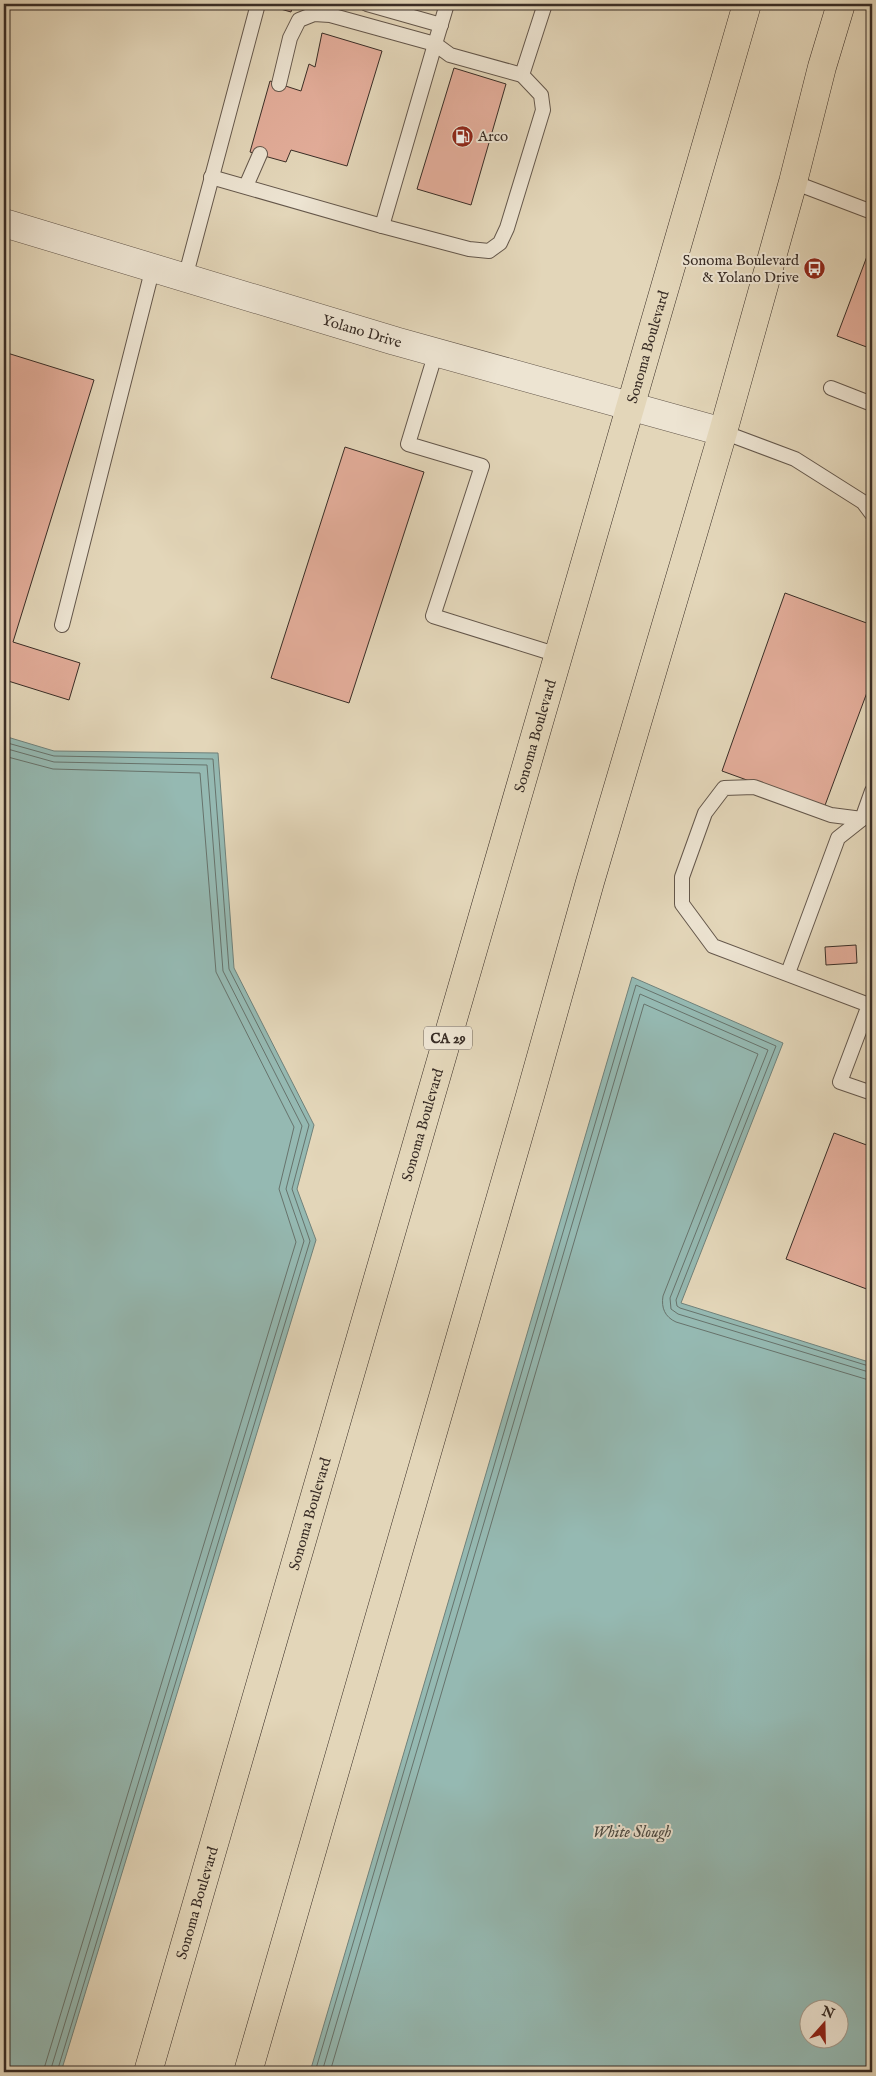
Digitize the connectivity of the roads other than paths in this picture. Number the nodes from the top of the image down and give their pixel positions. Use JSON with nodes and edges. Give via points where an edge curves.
{"nodes":[{"id":1,"x":258,"y":4,"type":"edge"},
{"id":2,"x":367,"y":4,"type":"edge"},
{"id":3,"x":447,"y":4,"type":"edge"},
{"id":4,"x":545,"y":4,"type":"edge"},
{"id":5,"x":747,"y":4,"type":"edge"},
{"id":6,"x":841,"y":4,"type":"edge"},
{"id":7,"x":441,"y":25,"type":"junction"},
{"id":8,"x":435,"y":44,"type":"junction"},
{"id":9,"x":522,"y":75,"type":"junction"},
{"id":10,"x":279,"y":84,"type":"dead end"},
{"id":11,"x":260,"y":154,"type":"dead end"},
{"id":12,"x":211,"y":177,"type":"junction"},
{"id":13,"x":793,"y":182,"type":"junction"},
{"id":14,"x":246,"y":186,"type":"junction"},
{"id":15,"x":872,"y":212,"type":"edge"},
{"id":16,"x":4,"y":223,"type":"edge"},
{"id":17,"x":382,"y":226,"type":"junction"},
{"id":18,"x":153,"y":268,"type":"junction"},
{"id":19,"x":185,"y":278,"type":"junction"},
{"id":20,"x":436,"y":352,"type":"junction"},
{"id":21,"x":831,"y":388,"type":"dead end"},
{"id":22,"x":872,"y":404,"type":"edge"},
{"id":23,"x":630,"y":407,"type":"junction"},
{"id":24,"x":723,"y":432,"type":"junction"},
{"id":25,"x":872,"y":514,"type":"edge"},
{"id":26,"x":62,"y":625,"type":"dead end"},
{"id":27,"x":558,"y":656,"type":"junction"},
{"id":28,"x":872,"y":791,"type":"edge"},
{"id":29,"x":862,"y":819,"type":"junction"},
{"id":30,"x":788,"y":973,"type":"junction"},
{"id":31,"x":872,"y":1093,"type":"edge"},
{"id":32,"x":148,"y":2072,"type":"edge"},
{"id":33,"x":248,"y":2072,"type":"edge"}],
"edges":[{"from":1,"to":12,"type":"lane"},
{"from":2,"to":7,"type":"lane"},
{"from":3,"to":7,"type":"lane"},
{"from":4,"to":9,"type":"lane"},
{"from":5,"to":23,"type":"main road","name":"Sonoma Boulevard","number":"CA 29"},
{"from":6,"to":13,"type":"main road"},
{"from":7,"to":8,"type":"lane"},
{"from":8,"to":9,"type":"lane","via":[[450,54]]},
{"from":8,"to":10,"type":"lane","via":[[330,15],[314,14],[299,20],[290,38]]},
{"from":8,"to":17,"type":"lane"},
{"from":9,"to":17,"type":"lane","via":[[541,95],[543,110],[500,243],[489,250],[469,249]]},
{"from":11,"to":14,"type":"lane"},
{"from":12,"to":14,"type":"lane"},
{"from":12,"to":19,"type":"lane"},
{"from":13,"to":15,"type":"lane"},
{"from":13,"to":24,"type":"main road"},
{"from":14,"to":17,"type":"lane"},
{"from":16,"to":18,"type":"street","name":"Yolano Drive"},
{"from":18,"to":19,"type":"street","name":"Yolano Drive"},
{"from":18,"to":26,"type":"lane"},
{"from":19,"to":20,"type":"street","name":"Yolano Drive"},
{"from":20,"to":23,"type":"street","name":"Yolano Drive"},
{"from":20,"to":27,"type":"lane","via":[[408,444],[482,466],[433,616]]},
{"from":21,"to":22,"type":"lane"},
{"from":23,"to":24,"type":"street","name":"Yolano Drive"},
{"from":23,"to":27,"type":"main road","name":"Sonoma Boulevard","number":"CA 29"},
{"from":24,"to":25,"type":"lane","via":[[795,459],[864,502]]},
{"from":24,"to":33,"type":"main road","via":[[590,882]]},
{"from":27,"to":32,"type":"main road","name":"Sonoma Boulevard","number":"CA 29"},
{"from":28,"to":29,"type":"lane"},
{"from":29,"to":30,"type":"lane","via":[[838,838]]},
{"from":29,"to":30,"type":"lane","via":[[831,815],[754,787],[724,788],[705,813],[682,878],[682,904],[713,946]]},
{"from":30,"to":31,"type":"lane","via":[[869,1005],[840,1082]]}]}
